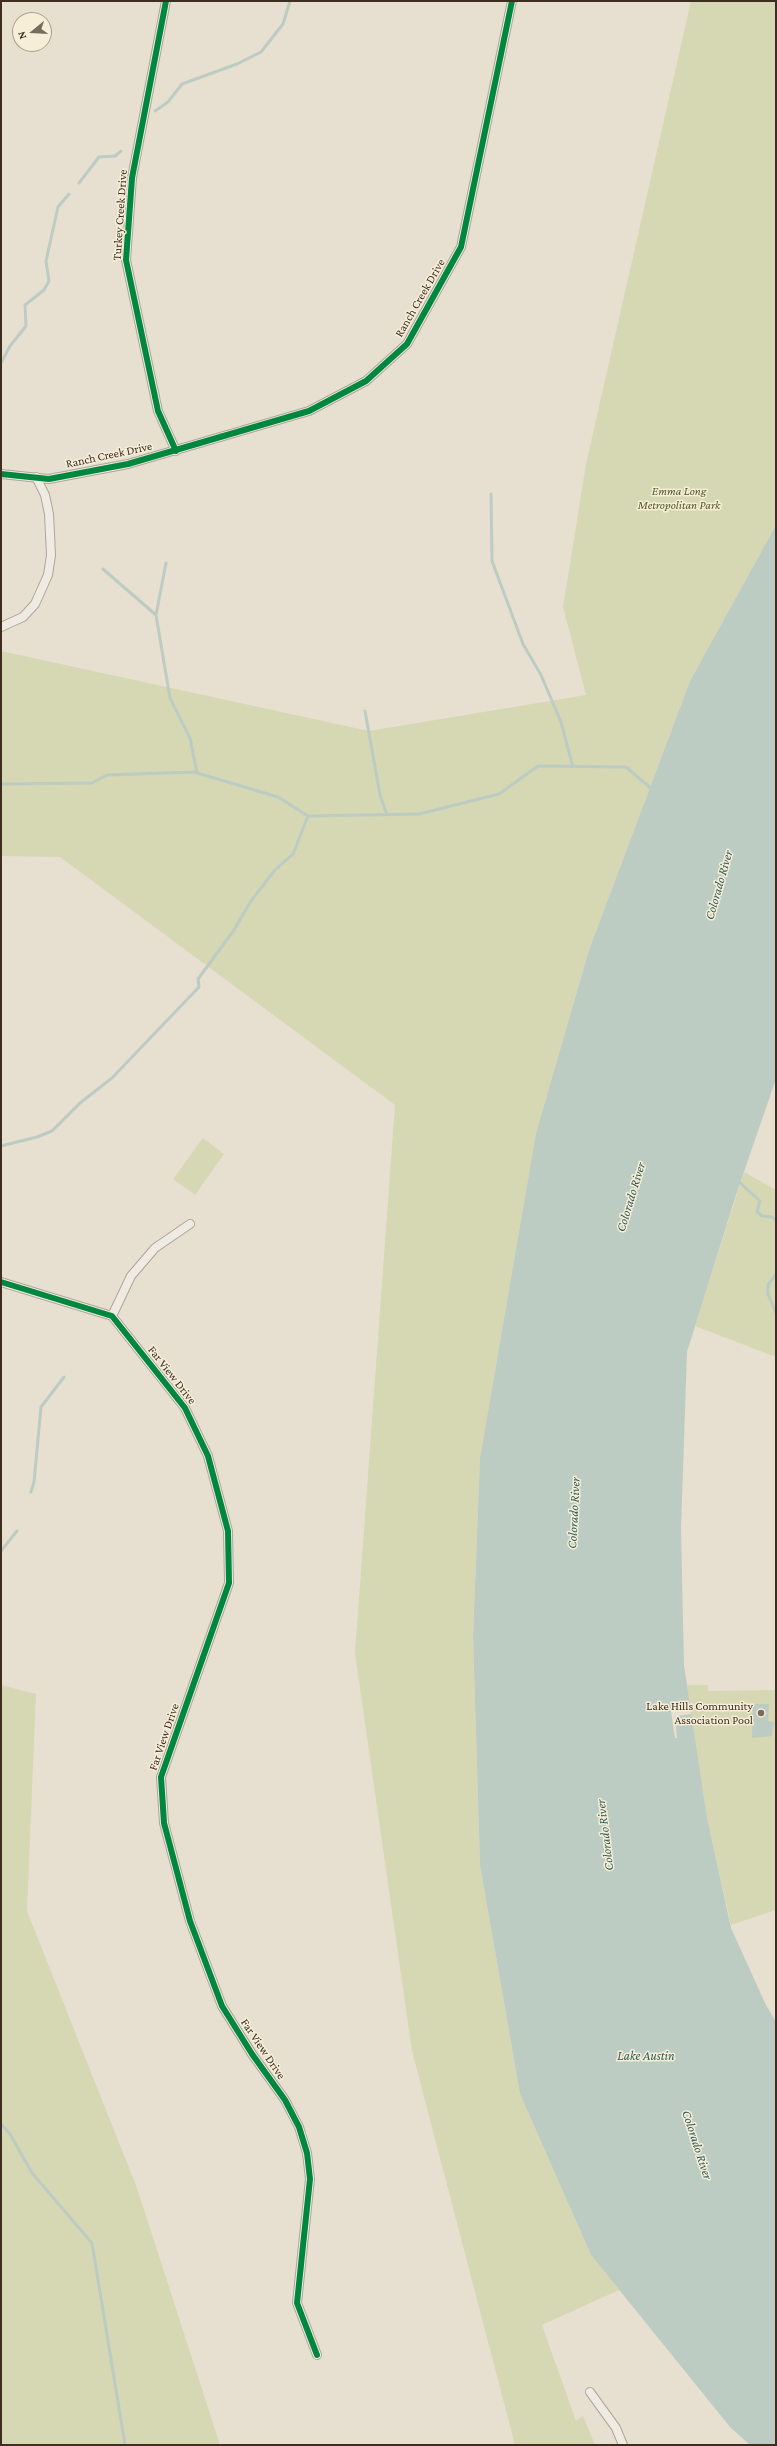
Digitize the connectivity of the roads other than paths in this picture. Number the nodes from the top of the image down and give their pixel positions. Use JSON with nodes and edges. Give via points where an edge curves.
{"nodes":[{"id":1,"x":166,"y":1,"type":"edge"},
{"id":2,"x":512,"y":1,"type":"edge"},
{"id":3,"x":176,"y":451,"type":"junction"},
{"id":4,"x":1,"y":474,"type":"edge"},
{"id":5,"x":36,"y":477,"type":"junction"},
{"id":6,"x":1,"y":627,"type":"edge"},
{"id":7,"x":190,"y":1224,"type":"dead end"},
{"id":8,"x":1,"y":1282,"type":"edge"},
{"id":9,"x":112,"y":1316,"type":"junction"},
{"id":10,"x":317,"y":2355,"type":"dead end"},
{"id":11,"x":590,"y":2392,"type":"dead end"},
{"id":12,"x":623,"y":2445,"type":"edge"}],
"edges":[{"from":1,"to":3,"type":"street","name":"Turkey Creek Drive","via":[[132,178],[126,260],[158,411]]},
{"from":2,"to":3,"type":"street","name":"Ranch Creek Drive","via":[[461,247],[407,344],[366,381],[309,411]]},
{"from":3,"to":5,"type":"street","name":"Ranch Creek Drive","via":[[128,464],[49,479]]},
{"from":4,"to":5,"type":"street","name":"Ranch Creek Drive"},
{"from":5,"to":6,"type":"street","via":[[45,495],[49,514],[48,575],[35,604],[23,617]]},
{"from":7,"to":9,"type":"street","via":[[156,1248],[132,1276]]},
{"from":8,"to":9,"type":"street"},
{"from":9,"to":10,"type":"street","name":"Far View Drive","via":[[185,1408],[208,1456],[228,1531],[229,1583],[161,1777],[164,1823],[190,1921],[222,2006],[285,2100],[299,2127],[307,2153],[310,2179],[297,2303]]},
{"from":11,"to":12,"type":"street","via":[[616,2428]]}]}
